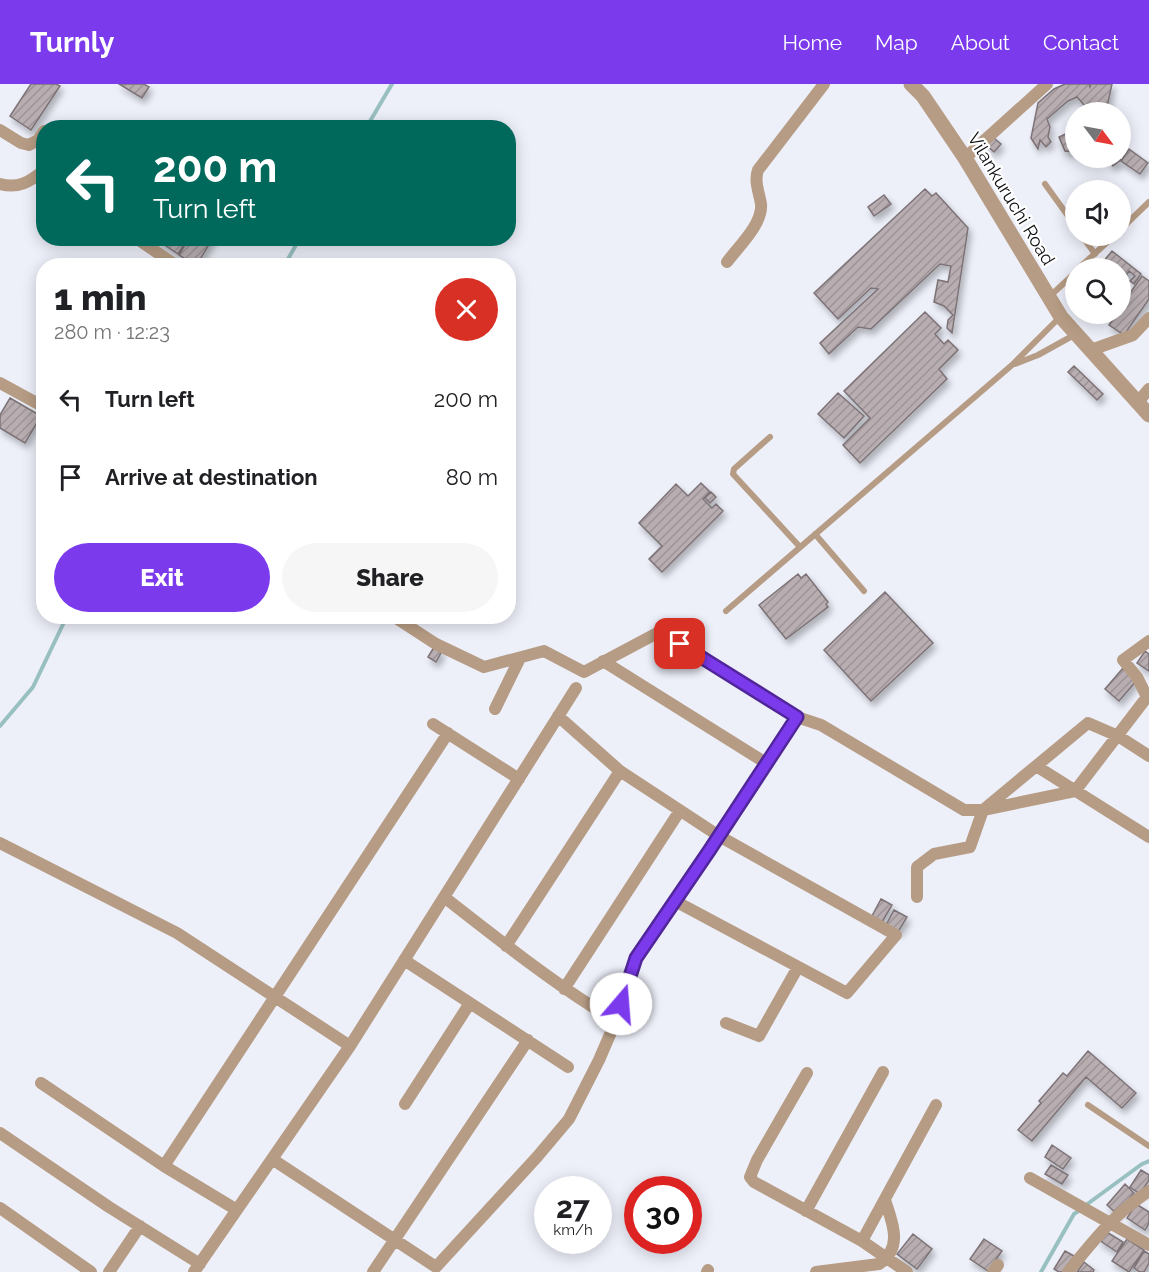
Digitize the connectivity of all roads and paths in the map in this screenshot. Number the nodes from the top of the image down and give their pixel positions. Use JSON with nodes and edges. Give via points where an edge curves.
{"nodes":[{"id":1,"x":824,"y":84,"type":"edge"},
{"id":2,"x":911,"y":84,"type":"edge"},
{"id":3,"x":1047,"y":84,"type":"edge"},
{"id":4,"x":0,"y":130,"type":"edge"},
{"id":5,"x":36,"y":141,"type":"edge"},
{"id":6,"x":965,"y":158,"type":"junction"},
{"id":7,"x":36,"y":178,"type":"edge"},
{"id":8,"x":0,"y":184,"type":"edge"},
{"id":9,"x":1045,"y":184,"type":"dead end"},
{"id":10,"x":1149,"y":202,"type":"edge"},
{"id":11,"x":1065,"y":212,"type":"edge"},
{"id":12,"x":1131,"y":219,"type":"edge"},
{"id":13,"x":148,"y":246,"type":"edge"},
{"id":14,"x":1089,"y":246,"type":"edge"},
{"id":15,"x":1103,"y":246,"type":"edge"},
{"id":16,"x":1095,"y":254,"type":"junction"},
{"id":17,"x":165,"y":258,"type":"edge"},
{"id":18,"x":1090,"y":258,"type":"edge"},
{"id":19,"x":727,"y":262,"type":"dead end"},
{"id":20,"x":1065,"y":282,"type":"edge"},
{"id":21,"x":1049,"y":297,"type":"junction"},
{"id":22,"x":1061,"y":316,"type":"junction"},
{"id":23,"x":1149,"y":318,"type":"edge"},
{"id":24,"x":1077,"y":334,"type":"junction"},
{"id":25,"x":1091,"y":350,"type":"junction"},
{"id":26,"x":1012,"y":365,"type":"junction"},
{"id":27,"x":0,"y":383,"type":"edge"},
{"id":28,"x":1149,"y":389,"type":"edge"},
{"id":29,"x":36,"y":403,"type":"edge"},
{"id":30,"x":1137,"y":403,"type":"junction"},
{"id":31,"x":1149,"y":415,"type":"edge"},
{"id":32,"x":770,"y":437,"type":"dead end"},
{"id":33,"x":815,"y":534,"type":"junction"},
{"id":34,"x":800,"y":547,"type":"junction"},
{"id":35,"x":864,"y":591,"type":"dead end"},
{"id":36,"x":726,"y":610,"type":"dead end"},
{"id":37,"x":405,"y":624,"type":"edge"},
{"id":38,"x":1149,"y":641,"type":"edge"},
{"id":39,"x":520,"y":658,"type":"junction"},
{"id":40,"x":603,"y":661,"type":"junction"},
{"id":41,"x":576,"y":688,"type":"dead end"},
{"id":42,"x":495,"y":708,"type":"dead end"},
{"id":43,"x":558,"y":716,"type":"junction"},
{"id":44,"x":797,"y":717,"type":"junction"},
{"id":45,"x":434,"y":724,"type":"dead end"},
{"id":46,"x":448,"y":733,"type":"junction"},
{"id":47,"x":1118,"y":736,"type":"junction"},
{"id":48,"x":1149,"y":756,"type":"edge"},
{"id":49,"x":766,"y":763,"type":"junction"},
{"id":50,"x":1036,"y":766,"type":"junction"},
{"id":51,"x":620,"y":771,"type":"junction"},
{"id":52,"x":519,"y":778,"type":"junction"},
{"id":53,"x":1075,"y":791,"type":"junction"},
{"id":54,"x":983,"y":810,"type":"junction"},
{"id":55,"x":679,"y":812,"type":"junction"},
{"id":56,"x":719,"y":836,"type":"junction"},
{"id":57,"x":1149,"y":837,"type":"edge"},
{"id":58,"x":0,"y":843,"type":"edge"},
{"id":59,"x":444,"y":897,"type":"junction"},
{"id":60,"x":917,"y":897,"type":"dead end"},
{"id":61,"x":675,"y":901,"type":"junction"},
{"id":62,"x":506,"y":946,"type":"junction"},
{"id":63,"x":404,"y":960,"type":"junction"},
{"id":64,"x":798,"y":967,"type":"junction"},
{"id":65,"x":564,"y":989,"type":"junction"},
{"id":66,"x":275,"y":997,"type":"junction"},
{"id":67,"x":470,"y":1003,"type":"junction"},
{"id":68,"x":596,"y":1009,"type":"dead end"},
{"id":69,"x":726,"y":1023,"type":"dead end"},
{"id":70,"x":528,"y":1040,"type":"junction"},
{"id":71,"x":350,"y":1046,"type":"junction"},
{"id":72,"x":568,"y":1067,"type":"dead end"},
{"id":73,"x":807,"y":1072,"type":"dead end"},
{"id":74,"x":883,"y":1072,"type":"dead end"},
{"id":75,"x":41,"y":1083,"type":"dead end"},
{"id":76,"x":405,"y":1104,"type":"dead end"},
{"id":77,"x":936,"y":1105,"type":"dead end"},
{"id":78,"x":1088,"y":1105,"type":"dead end"},
{"id":79,"x":0,"y":1133,"type":"edge"},
{"id":80,"x":1149,"y":1146,"type":"edge"},
{"id":81,"x":272,"y":1159,"type":"junction"},
{"id":82,"x":164,"y":1166,"type":"junction"},
{"id":83,"x":1030,"y":1178,"type":"dead end"},
{"id":84,"x":1149,"y":1191,"type":"edge"},
{"id":85,"x":885,"y":1200,"type":"junction"},
{"id":86,"x":0,"y":1208,"type":"edge"},
{"id":87,"x":237,"y":1210,"type":"junction"},
{"id":88,"x":806,"y":1211,"type":"junction"},
{"id":89,"x":1109,"y":1222,"type":"junction"},
{"id":90,"x":140,"y":1226,"type":"junction"},
{"id":91,"x":394,"y":1240,"type":"junction"},
{"id":92,"x":1148,"y":1241,"type":"edge"},
{"id":93,"x":862,"y":1242,"type":"junction"},
{"id":94,"x":888,"y":1258,"type":"junction"},
{"id":95,"x":197,"y":1268,"type":"edge"},
{"id":96,"x":91,"y":1272,"type":"edge"},
{"id":97,"x":109,"y":1272,"type":"edge"},
{"id":98,"x":373,"y":1272,"type":"edge"},
{"id":99,"x":816,"y":1272,"type":"edge"},
{"id":100,"x":907,"y":1272,"type":"edge"},
{"id":101,"x":1068,"y":1272,"type":"edge"}],
"edges":[{"from":1,"to":19,"type":"street","via":[[758,170],[755,177],[761,206],[759,216]]},
{"from":2,"to":6,"type":"street","name":"Vilankuruchi Road"},
{"from":3,"to":6,"type":"street"},
{"from":4,"to":5,"type":"street","via":[[21,143]]},
{"from":6,"to":21,"type":"street","name":"Vilankuruchi Road"},
{"from":7,"to":8,"type":"street","via":[[10,187]]},
{"from":9,"to":11,"type":"lane"},
{"from":10,"to":12,"type":"lane"},
{"from":13,"to":17,"type":"street"},
{"from":14,"to":16,"type":"lane"},
{"from":15,"to":16,"type":"lane"},
{"from":16,"to":18,"type":"lane"},
{"from":20,"to":21,"type":"lane"},
{"from":21,"to":22,"type":"street","name":"Vilankuruchi Road"},
{"from":22,"to":24,"type":"street","name":"Vilankuruchi Road"},
{"from":22,"to":26,"type":"lane"},
{"from":23,"to":25,"type":"street","via":[[1133,335]]},
{"from":24,"to":25,"type":"street","name":"Vilankuruchi Road"},
{"from":24,"to":26,"type":"lane"},
{"from":25,"to":30,"type":"street","name":"Vilankuruchi Road"},
{"from":26,"to":33,"type":"lane"},
{"from":27,"to":29,"type":"street"},
{"from":28,"to":30,"type":"street"},
{"from":30,"to":31,"type":"street","name":"Vilankuruchi Road"},
{"from":32,"to":34,"type":"lane","via":[[733,474]]},
{"from":33,"to":34,"type":"lane"},
{"from":33,"to":35,"type":"lane"},
{"from":34,"to":36,"type":"lane"},
{"from":37,"to":39,"type":"street","via":[[484,667]]},
{"from":38,"to":47,"type":"street","via":[[1123,660],[1147,697]]},
{"from":39,"to":40,"type":"street","via":[[544,651],[584,672]]},
{"from":39,"to":42,"type":"street"},
{"from":40,"to":44,"type":"street","via":[[661,632]]},
{"from":40,"to":49,"type":"street"},
{"from":41,"to":43,"type":"street"},
{"from":43,"to":51,"type":"street"},
{"from":43,"to":52,"type":"street"},
{"from":44,"to":49,"type":"street"},
{"from":44,"to":54,"type":"street","via":[[821,725],[964,810]]},
{"from":45,"to":46,"type":"street"},
{"from":46,"to":52,"type":"street"},
{"from":46,"to":66,"type":"street"},
{"from":47,"to":48,"type":"street"},
{"from":47,"to":50,"type":"street","via":[[1088,723]]},
{"from":47,"to":53,"type":"street"},
{"from":49,"to":56,"type":"street"},
{"from":50,"to":53,"type":"street"},
{"from":50,"to":54,"type":"street"},
{"from":51,"to":55,"type":"street"},
{"from":51,"to":62,"type":"street"},
{"from":52,"to":59,"type":"street"},
{"from":53,"to":54,"type":"street"},
{"from":53,"to":57,"type":"street"},
{"from":54,"to":60,"type":"street","via":[[970,847],[934,854],[917,867]]},
{"from":55,"to":56,"type":"street"},
{"from":55,"to":65,"type":"street"},
{"from":56,"to":61,"type":"street"},
{"from":56,"to":64,"type":"street","via":[[896,935],[847,993]]},
{"from":58,"to":66,"type":"street","via":[[177,933]]},
{"from":59,"to":62,"type":"street"},
{"from":59,"to":63,"type":"street"},
{"from":61,"to":64,"type":"street"},
{"from":61,"to":91,"type":"street","via":[[636,958],[615,1023],[568,1119],[537,1157],[436,1267]]},
{"from":62,"to":65,"type":"street"},
{"from":63,"to":67,"type":"street"},
{"from":63,"to":71,"type":"street"},
{"from":64,"to":69,"type":"street","via":[[759,1036]]},
{"from":65,"to":68,"type":"street"},
{"from":66,"to":71,"type":"street"},
{"from":66,"to":82,"type":"street"},
{"from":67,"to":70,"type":"street"},
{"from":67,"to":76,"type":"street"},
{"from":70,"to":72,"type":"street"},
{"from":70,"to":91,"type":"street"},
{"from":71,"to":81,"type":"street"},
{"from":73,"to":88,"type":"street","via":[[750,1177]]},
{"from":74,"to":88,"type":"street"},
{"from":75,"to":82,"type":"street"},
{"from":77,"to":85,"type":"street"},
{"from":78,"to":80,"type":"lane"},
{"from":79,"to":90,"type":"street"},
{"from":81,"to":87,"type":"street"},
{"from":81,"to":91,"type":"street"},
{"from":82,"to":87,"type":"street"},
{"from":83,"to":89,"type":"street"},
{"from":84,"to":89,"type":"street"},
{"from":85,"to":93,"type":"street"},
{"from":85,"to":94,"type":"street","via":[[896,1233]]},
{"from":86,"to":96,"type":"street"},
{"from":87,"to":95,"type":"street"},
{"from":88,"to":93,"type":"street"},
{"from":89,"to":92,"type":"street"},
{"from":89,"to":101,"type":"street"},
{"from":90,"to":95,"type":"street"},
{"from":90,"to":97,"type":"street"},
{"from":91,"to":98,"type":"street"},
{"from":93,"to":94,"type":"street"},
{"from":94,"to":99,"type":"street","via":[[879,1264]]},
{"from":94,"to":100,"type":"street"}]}
